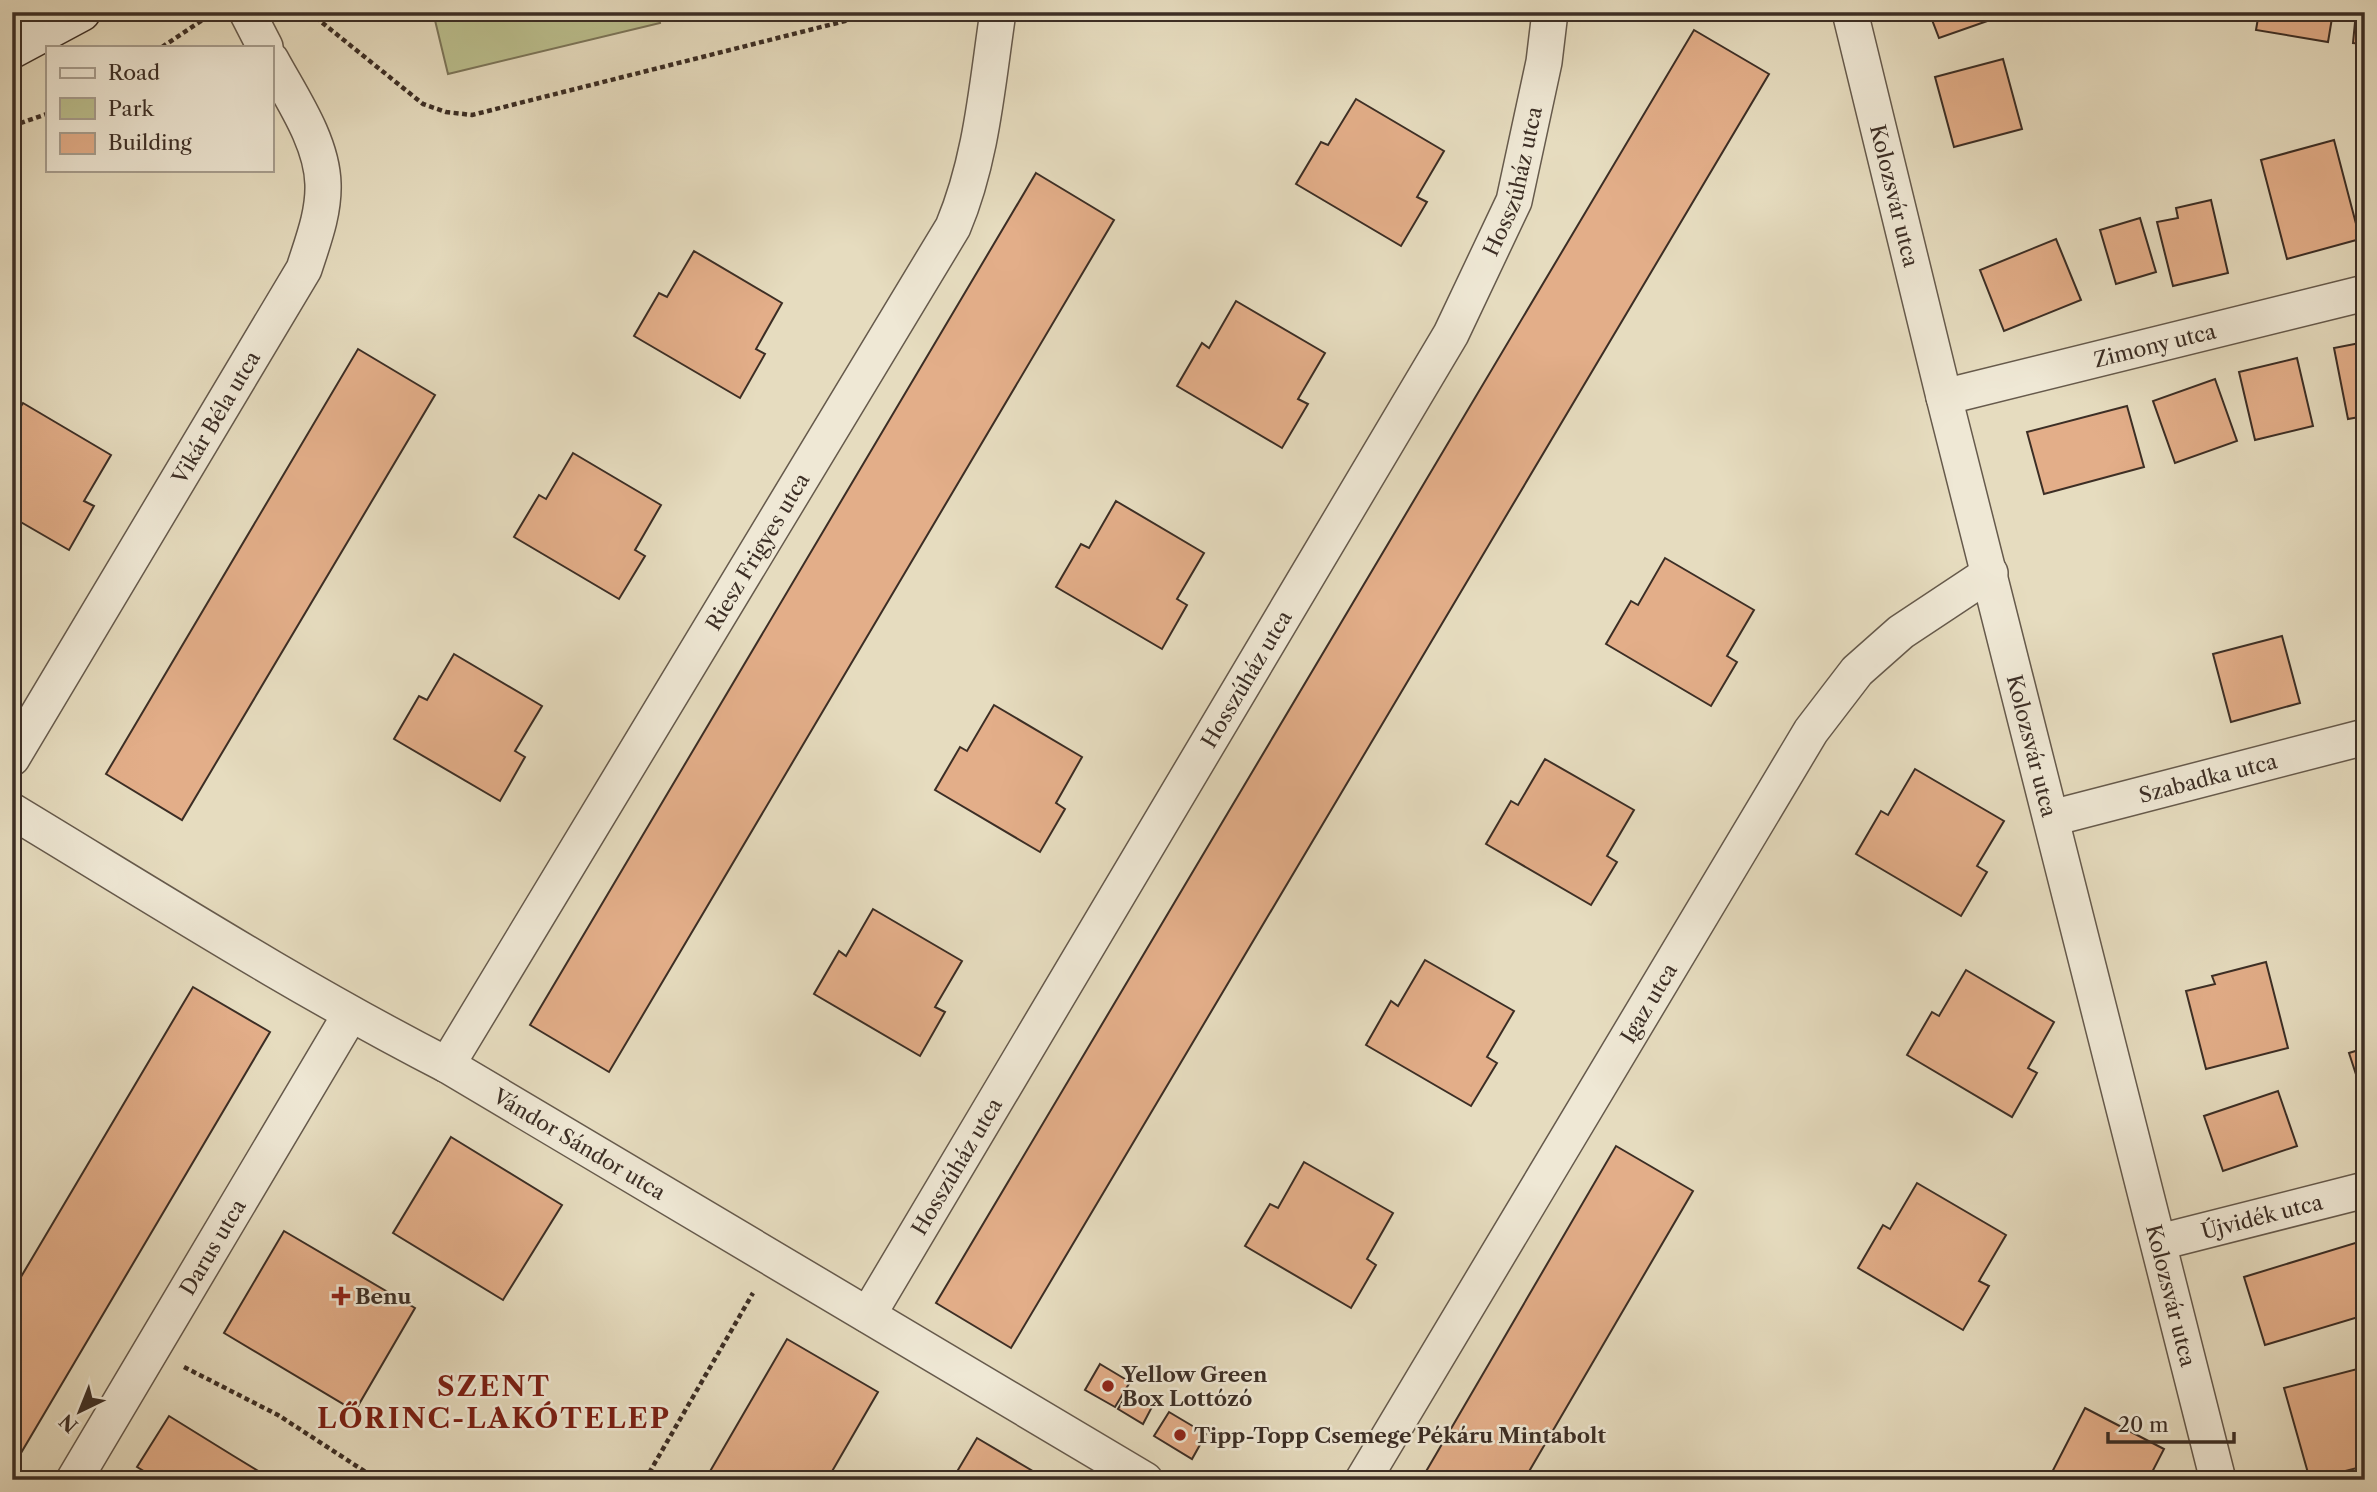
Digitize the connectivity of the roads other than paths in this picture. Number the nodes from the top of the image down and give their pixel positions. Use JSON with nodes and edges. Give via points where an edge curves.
{"nodes":[{"id":1,"x":81,"y":12,"type":"edge"},
{"id":2,"x":247,"y":12,"type":"edge"},
{"id":3,"x":998,"y":12,"type":"edge"},
{"id":4,"x":1550,"y":12,"type":"edge"},
{"id":5,"x":1850,"y":12,"type":"edge"},
{"id":6,"x":264,"y":46,"type":"edge"},
{"id":7,"x":12,"y":49,"type":"edge"},
{"id":8,"x":273,"y":64,"type":"edge"},
{"id":9,"x":2365,"y":293,"type":"edge"},
{"id":10,"x":1944,"y":397,"type":"junction"},
{"id":11,"x":1990,"y":573,"type":"junction"},
{"id":12,"x":2365,"y":737,"type":"edge"},
{"id":13,"x":12,"y":758,"type":"edge"},
{"id":14,"x":12,"y":811,"type":"edge"},
{"id":15,"x":2052,"y":818,"type":"junction"},
{"id":16,"x":350,"y":1015,"type":"junction"},
{"id":17,"x":447,"y":1065,"type":"junction"},
{"id":18,"x":2365,"y":1190,"type":"edge"},
{"id":19,"x":2160,"y":1242,"type":"junction"},
{"id":20,"x":868,"y":1315,"type":"junction"},
{"id":21,"x":74,"y":1480,"type":"edge"},
{"id":22,"x":1144,"y":1480,"type":"edge"},
{"id":23,"x":1363,"y":1480,"type":"edge"},
{"id":24,"x":2218,"y":1480,"type":"edge"}],
"edges":[{"from":1,"to":7,"type":"street"},
{"from":2,"to":6,"type":"street"},
{"from":3,"to":17,"type":"street","name":"Riesz Frigyes utca","via":[[978,152],[953,226]]},
{"from":4,"to":20,"type":"street","name":"Hosszúház utca","via":[[1514,201],[1451,334]]},
{"from":5,"to":10,"type":"street","name":"Kolozsvár utca"},
{"from":8,"to":13,"type":"street","name":"Vikár Béla utca","via":[[317,149],[323,184],[319,224],[303,269]]},
{"from":9,"to":10,"type":"street","name":"Zimony utca"},
{"from":10,"to":11,"type":"street","name":"Kolozsvár utca"},
{"from":11,"to":15,"type":"street","name":"Kolozsvár utca"},
{"from":11,"to":23,"type":"street","name":"Igaz utca","via":[[1901,632],[1857,671],[1811,731]]},
{"from":12,"to":15,"type":"street","name":"Szabadka utca"},
{"from":14,"to":16,"type":"street","name":"Vándor Sándor utca"},
{"from":15,"to":19,"type":"street","name":"Kolozsvár utca"},
{"from":16,"to":17,"type":"street","name":"Vándor Sándor utca"},
{"from":16,"to":21,"type":"street","name":"Darus utca"},
{"from":17,"to":20,"type":"street","name":"Vándor Sándor utca"},
{"from":18,"to":19,"type":"street","name":"Újvidék utca"},
{"from":19,"to":24,"type":"street","name":"Kolozsvár utca"},
{"from":20,"to":22,"type":"street","name":"Vándor Sándor utca"}]}
